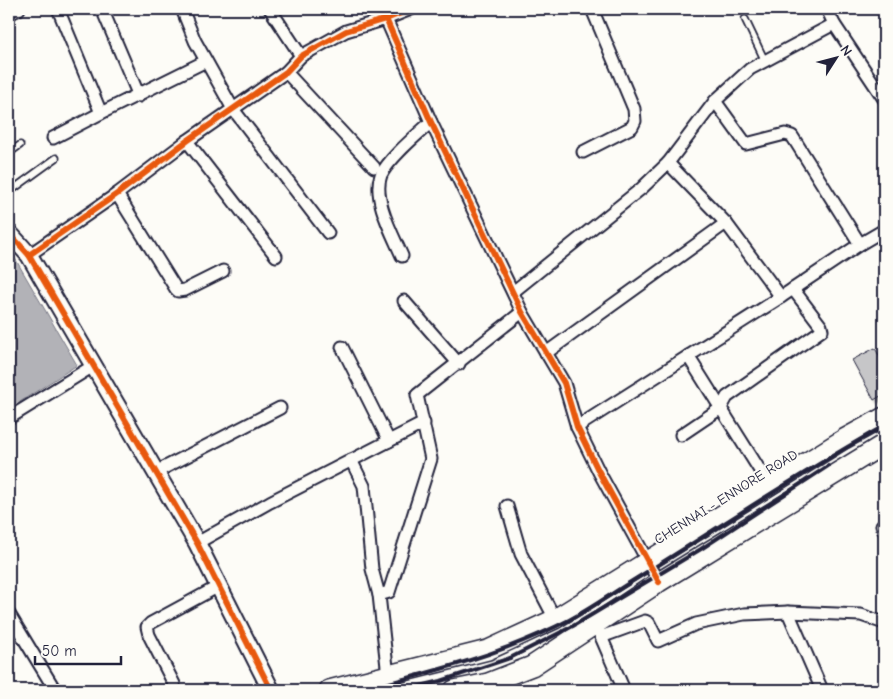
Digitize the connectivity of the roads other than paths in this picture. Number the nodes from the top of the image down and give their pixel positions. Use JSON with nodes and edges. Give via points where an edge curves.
{"nodes":[{"id":1,"x":19,"y":9,"type":"edge"},
{"id":2,"x":58,"y":9,"type":"edge"},
{"id":3,"x":102,"y":9,"type":"edge"},
{"id":4,"x":182,"y":9,"type":"edge"},
{"id":5,"x":270,"y":9,"type":"edge"},
{"id":6,"x":411,"y":9,"type":"edge"},
{"id":7,"x":592,"y":9,"type":"edge"},
{"id":8,"x":827,"y":9,"type":"edge"},
{"id":9,"x":9,"y":14,"type":"edge"},
{"id":10,"x":386,"y":19,"type":"junction"},
{"id":11,"x":745,"y":19,"type":"dead end"},
{"id":12,"x":834,"y":24,"type":"junction"},
{"id":13,"x":301,"y":56,"type":"junction"},
{"id":14,"x":766,"y":60,"type":"junction"},
{"id":15,"x":206,"y":61,"type":"junction"},
{"id":16,"x":286,"y":72,"type":"junction"},
{"id":17,"x":139,"y":96,"type":"junction"},
{"id":18,"x":884,"y":98,"type":"edge"},
{"id":19,"x":715,"y":101,"type":"junction"},
{"id":20,"x":233,"y":108,"type":"junction"},
{"id":21,"x":101,"y":113,"type":"junction"},
{"id":22,"x":431,"y":122,"type":"junction"},
{"id":23,"x":52,"y":138,"type":"dead end"},
{"id":24,"x":187,"y":141,"type":"junction"},
{"id":25,"x":20,"y":145,"type":"dead end"},
{"id":26,"x":583,"y":152,"type":"dead end"},
{"id":27,"x":9,"y":153,"type":"edge"},
{"id":28,"x":56,"y":158,"type":"dead end"},
{"id":29,"x":668,"y":163,"type":"junction"},
{"id":30,"x":374,"y":166,"type":"dead end"},
{"id":31,"x":10,"y":190,"type":"edge"},
{"id":32,"x":118,"y":194,"type":"junction"},
{"id":33,"x":726,"y":223,"type":"junction"},
{"id":34,"x":884,"y":230,"type":"edge"},
{"id":35,"x":9,"y":234,"type":"edge"},
{"id":36,"x":328,"y":234,"type":"dead end"},
{"id":37,"x":860,"y":244,"type":"junction"},
{"id":38,"x":29,"y":255,"type":"junction"},
{"id":39,"x":276,"y":256,"type":"dead end"},
{"id":40,"x":402,"y":256,"type":"dead end"},
{"id":41,"x":223,"y":271,"type":"dead end"},
{"id":42,"x":793,"y":289,"type":"junction"},
{"id":43,"x":513,"y":292,"type":"junction"},
{"id":44,"x":781,"y":297,"type":"junction"},
{"id":45,"x":404,"y":301,"type":"dead end"},
{"id":46,"x":522,"y":312,"type":"junction"},
{"id":47,"x":342,"y":347,"type":"dead end"},
{"id":48,"x":546,"y":353,"type":"junction"},
{"id":49,"x":688,"y":356,"type":"junction"},
{"id":50,"x":459,"y":364,"type":"junction"},
{"id":51,"x":93,"y":366,"type":"junction"},
{"id":52,"x":280,"y":408,"type":"dead end"},
{"id":53,"x":721,"y":408,"type":"junction"},
{"id":54,"x":884,"y":417,"type":"edge"},
{"id":55,"x":9,"y":418,"type":"edge"},
{"id":56,"x":424,"y":423,"type":"junction"},
{"id":57,"x":577,"y":427,"type":"junction"},
{"id":58,"x":681,"y":435,"type":"dead end"},
{"id":59,"x":389,"y":441,"type":"junction"},
{"id":60,"x":884,"y":444,"type":"edge"},
{"id":61,"x":352,"y":460,"type":"junction"},
{"id":62,"x":156,"y":472,"type":"junction"},
{"id":63,"x":769,"y":485,"type":"junction"},
{"id":64,"x":507,"y":506,"type":"dead end"},
{"id":65,"x":198,"y":543,"type":"junction"},
{"id":66,"x":648,"y":561,"type":"junction"},
{"id":67,"x":660,"y":582,"type":"junction"},
{"id":68,"x":219,"y":586,"type":"junction"},
{"id":69,"x":380,"y":595,"type":"junction"},
{"id":70,"x":788,"y":612,"type":"junction"},
{"id":71,"x":9,"y":614,"type":"edge"},
{"id":72,"x":555,"y":619,"type":"junction"},
{"id":73,"x":884,"y":623,"type":"edge"},
{"id":74,"x":599,"y":631,"type":"junction"},
{"id":75,"x":388,"y":676,"type":"junction"},
{"id":76,"x":174,"y":684,"type":"dead end"},
{"id":77,"x":55,"y":690,"type":"edge"},
{"id":78,"x":270,"y":690,"type":"edge"},
{"id":79,"x":329,"y":690,"type":"edge"},
{"id":80,"x":454,"y":690,"type":"edge"},
{"id":81,"x":624,"y":690,"type":"edge"},
{"id":82,"x":822,"y":690,"type":"edge"}],
"edges":[{"from":1,"to":9,"type":"street"},
{"from":2,"to":21,"type":"street"},
{"from":3,"to":17,"type":"street"},
{"from":4,"to":15,"type":"street"},
{"from":5,"to":13,"type":"street"},
{"from":6,"to":10,"type":"street"},
{"from":7,"to":26,"type":"street","via":[[634,109],[635,121],[632,127]]},
{"from":8,"to":12,"type":"street"},
{"from":10,"to":13,"type":"street","via":[[346,31]]},
{"from":10,"to":22,"type":"street"},
{"from":11,"to":14,"type":"lane"},
{"from":12,"to":14,"type":"street"},
{"from":12,"to":18,"type":"street"},
{"from":13,"to":16,"type":"street"},
{"from":14,"to":19,"type":"street","via":[[750,69]]},
{"from":15,"to":17,"type":"street"},
{"from":15,"to":20,"type":"street"},
{"from":16,"to":20,"type":"street"},
{"from":16,"to":30,"type":"street"},
{"from":17,"to":21,"type":"street"},
{"from":19,"to":29,"type":"street"},
{"from":19,"to":37,"type":"street","via":[[746,144],[785,134],[792,136]]},
{"from":20,"to":24,"type":"street"},
{"from":20,"to":36,"type":"street"},
{"from":21,"to":23,"type":"street"},
{"from":22,"to":40,"type":"street","via":[[392,160],[381,176],[383,210]]},
{"from":22,"to":43,"type":"street"},
{"from":24,"to":32,"type":"street"},
{"from":24,"to":39,"type":"street"},
{"from":25,"to":27,"type":"lane"},
{"from":28,"to":31,"type":"lane"},
{"from":29,"to":33,"type":"street"},
{"from":29,"to":43,"type":"street","via":[[642,188]]},
{"from":32,"to":38,"type":"street"},
{"from":32,"to":41,"type":"street","via":[[176,289],[185,290]]},
{"from":33,"to":44,"type":"street"},
{"from":33,"to":48,"type":"street"},
{"from":34,"to":37,"type":"street"},
{"from":35,"to":38,"type":"street"},
{"from":37,"to":42,"type":"street"},
{"from":38,"to":51,"type":"street"},
{"from":42,"to":44,"type":"street"},
{"from":42,"to":53,"type":"street","via":[[822,330],[728,397]]},
{"from":43,"to":46,"type":"street"},
{"from":44,"to":49,"type":"street"},
{"from":45,"to":50,"type":"street"},
{"from":46,"to":48,"type":"street"},
{"from":46,"to":50,"type":"street"},
{"from":47,"to":59,"type":"street"},
{"from":48,"to":57,"type":"street","via":[[564,383]]},
{"from":49,"to":53,"type":"street"},
{"from":49,"to":57,"type":"street"},
{"from":50,"to":56,"type":"street","via":[[417,395]]},
{"from":51,"to":55,"type":"street"},
{"from":51,"to":62,"type":"street"},
{"from":52,"to":62,"type":"street"},
{"from":53,"to":58,"type":"street"},
{"from":53,"to":63,"type":"street"},
{"from":54,"to":63,"type":"main road","name":"CHENNAI - ENNORE ROAD"},
{"from":56,"to":59,"type":"street"},
{"from":56,"to":69,"type":"street","via":[[431,459],[389,592]]},
{"from":57,"to":66,"type":"street"},
{"from":59,"to":61,"type":"street"},
{"from":60,"to":67,"type":"main road"},
{"from":61,"to":65,"type":"street"},
{"from":61,"to":69,"type":"street","via":[[364,486],[372,569]]},
{"from":62,"to":65,"type":"street"},
{"from":63,"to":66,"type":"main road","name":"CHENNAI - ENNORE ROAD"},
{"from":64,"to":72,"type":"street","via":[[521,554]]},
{"from":65,"to":68,"type":"street"},
{"from":66,"to":67,"type":"street"},
{"from":66,"to":72,"type":"main road","name":"CHENNAI - ENNORE ROAD"},
{"from":67,"to":74,"type":"main road"},
{"from":68,"to":76,"type":"street","via":[[147,627]]},
{"from":68,"to":78,"type":"street"},
{"from":69,"to":75,"type":"street"},
{"from":70,"to":73,"type":"street","via":[[861,615]]},
{"from":70,"to":74,"type":"street","via":[[744,614],[696,624],[658,641],[647,621]]},
{"from":70,"to":82,"type":"street"},
{"from":71,"to":77,"type":"street"},
{"from":72,"to":75,"type":"main road","name":"CHENNAI - ENNORE ROAD","via":[[488,650]]},
{"from":74,"to":80,"type":"main road","via":[[532,666],[488,683]]},
{"from":74,"to":81,"type":"street"},
{"from":75,"to":79,"type":"main road","name":"CHENNAI - ENNORE ROAD"}]}
